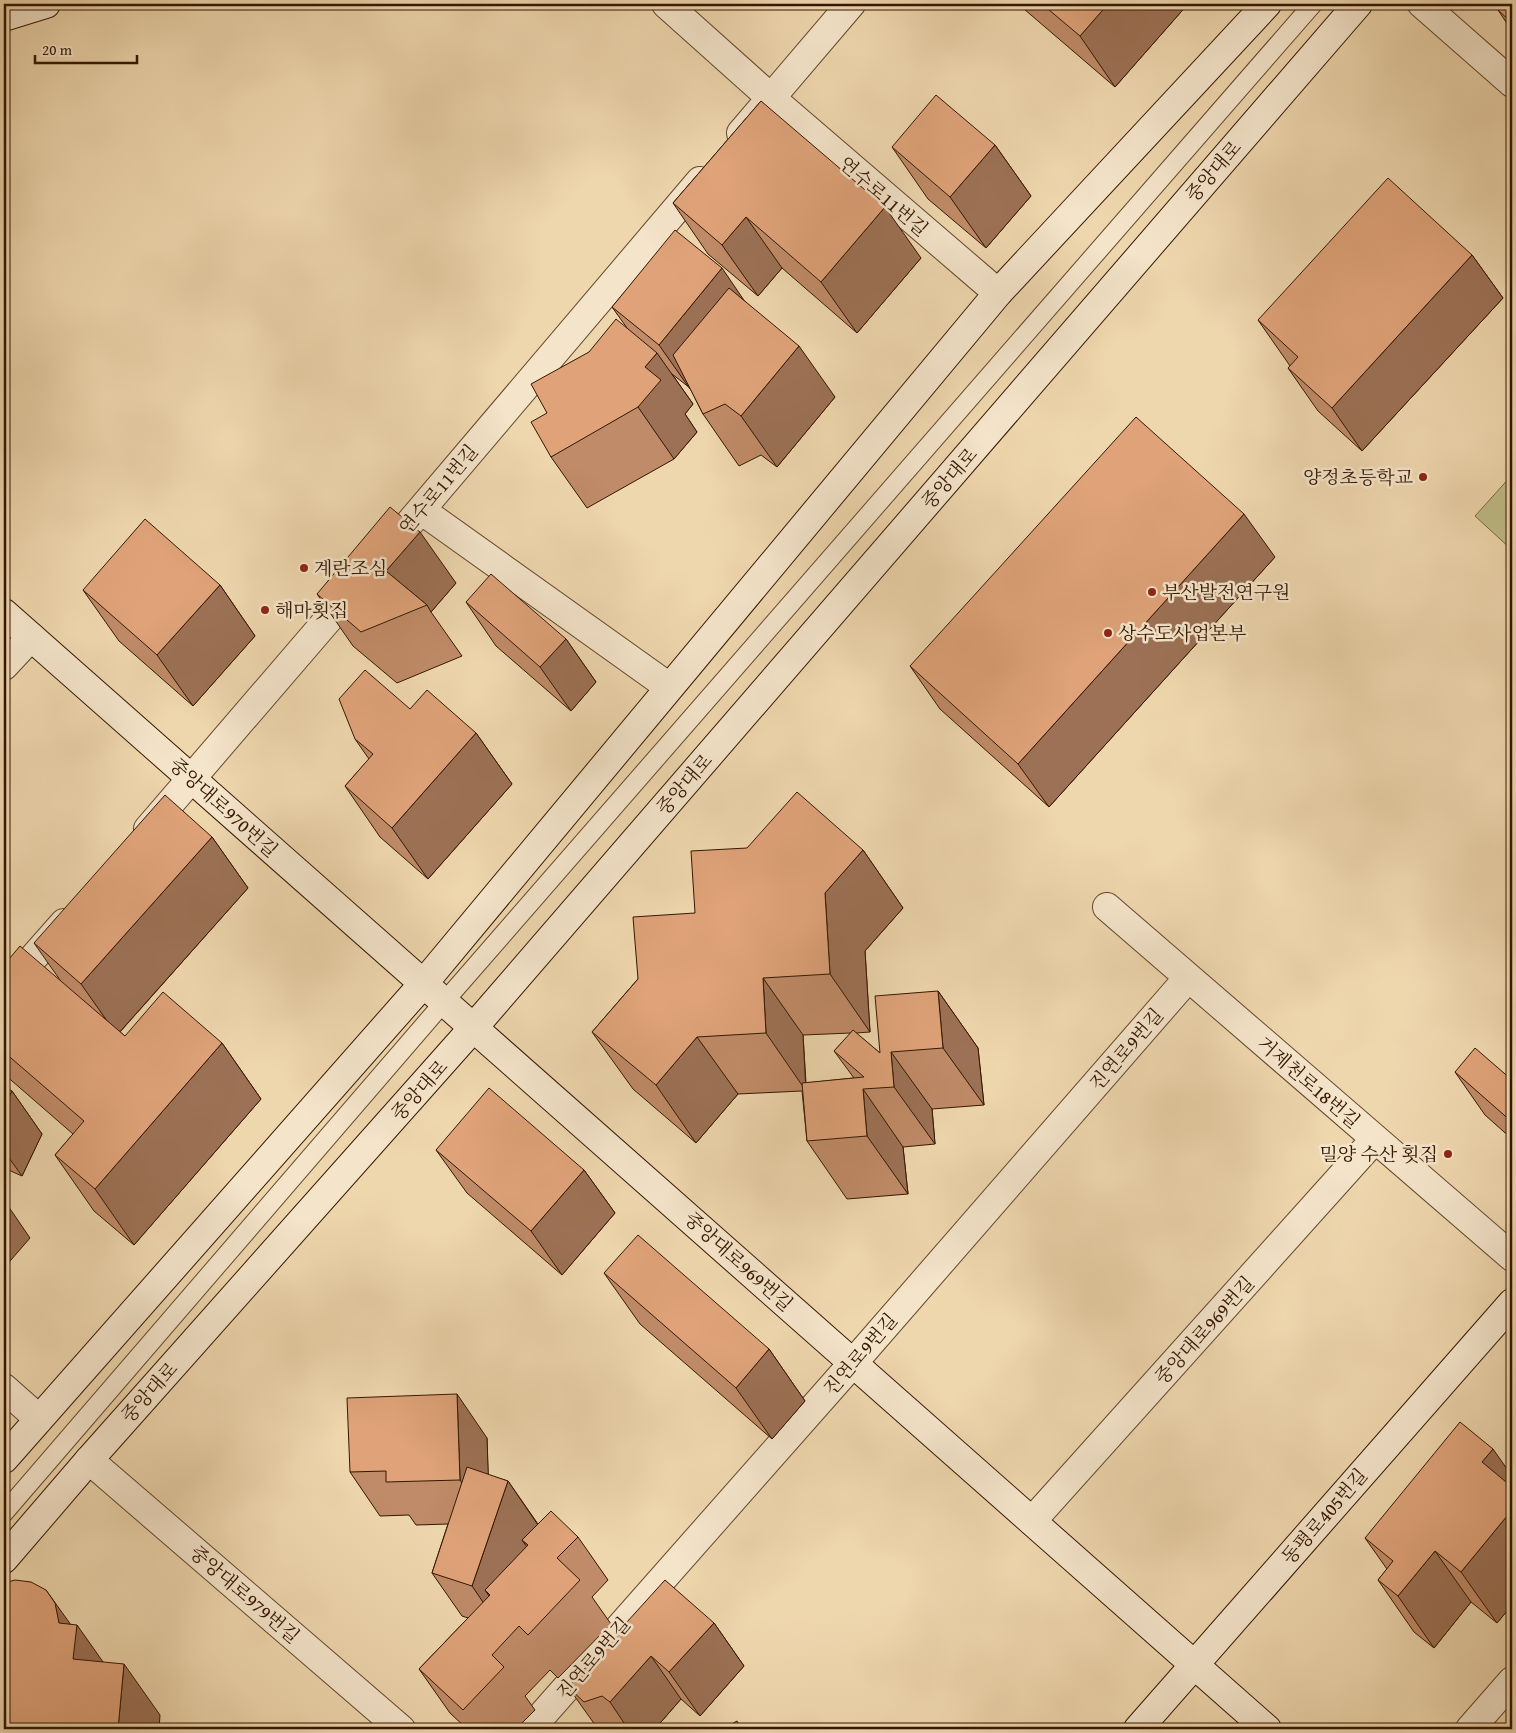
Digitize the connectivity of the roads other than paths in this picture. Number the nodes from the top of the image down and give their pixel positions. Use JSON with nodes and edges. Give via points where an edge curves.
{"nodes":[{"id":1,"x":46,"y":4,"type":"edge"},
{"id":2,"x":666,"y":4,"type":"edge"},
{"id":3,"x":851,"y":4,"type":"edge"},
{"id":4,"x":1267,"y":4,"type":"edge"},
{"id":5,"x":1313,"y":4,"type":"edge"},
{"id":6,"x":1358,"y":4,"type":"edge"},
{"id":7,"x":1422,"y":4,"type":"edge"},
{"id":8,"x":4,"y":17,"type":"edge"},
{"id":9,"x":1512,"y":83,"type":"edge"},
{"id":10,"x":771,"y":98,"type":"junction"},
{"id":11,"x":998,"y":293,"type":"junction"},
{"id":12,"x":421,"y":510,"type":"junction"},
{"id":13,"x":4,"y":613,"type":"edge"},
{"id":14,"x":31,"y":636,"type":"junction"},
{"id":15,"x":4,"y":666,"type":"edge"},
{"id":16,"x":669,"y":687,"type":"junction"},
{"id":17,"x":192,"y":779,"type":"junction"},
{"id":18,"x":134,"y":845,"type":"edge"},
{"id":19,"x":82,"y":903,"type":"edge"},
{"id":20,"x":1107,"y":907,"type":"dead end"},
{"id":21,"x":1188,"y":978,"type":"junction"},
{"id":22,"x":422,"y":984,"type":"junction"},
{"id":23,"x":4,"y":991,"type":"edge"},
{"id":24,"x":444,"y":1002,"type":"junction"},
{"id":25,"x":474,"y":1027,"type":"junction"},
{"id":26,"x":1375,"y":1139,"type":"junction"},
{"id":27,"x":1512,"y":1257,"type":"edge"},
{"id":28,"x":1512,"y":1303,"type":"edge"},
{"id":29,"x":853,"y":1363,"type":"junction"},
{"id":30,"x":4,"y":1388,"type":"edge"},
{"id":31,"x":39,"y":1419,"type":"junction"},
{"id":32,"x":4,"y":1458,"type":"edge"},
{"id":33,"x":89,"y":1460,"type":"junction"},
{"id":34,"x":4,"y":1513,"type":"edge"},
{"id":35,"x":1032,"y":1521,"type":"junction"},
{"id":36,"x":4,"y":1559,"type":"edge"},
{"id":37,"x":1194,"y":1664,"type":"junction"},
{"id":38,"x":1512,"y":1681,"type":"edge"},
{"id":39,"x":401,"y":1729,"type":"edge"},
{"id":40,"x":530,"y":1729,"type":"edge"},
{"id":41,"x":1138,"y":1729,"type":"edge"},
{"id":42,"x":1268,"y":1729,"type":"edge"},
{"id":43,"x":1470,"y":1729,"type":"edge"}],
"edges":[{"from":1,"to":8,"type":"street"},
{"from":2,"to":10,"type":"street"},
{"from":3,"to":10,"type":"street","name":"연수로11번길"},
{"from":4,"to":11,"type":"street"},
{"from":5,"to":24,"type":"lane"},
{"from":6,"to":25,"type":"street","name":"중앙대로"},
{"from":7,"to":9,"type":"street"},
{"from":10,"to":11,"type":"street","name":"연수로11번길"},
{"from":10,"to":12,"type":"street","name":"연수로11번길"},
{"from":11,"to":16,"type":"street"},
{"from":12,"to":16,"type":"street"},
{"from":12,"to":17,"type":"street","name":"연수로11번길"},
{"from":13,"to":14,"type":"street","name":"중앙대로970번길"},
{"from":14,"to":15,"type":"street"},
{"from":14,"to":17,"type":"street","name":"중앙대로970번길"},
{"from":16,"to":22,"type":"street"},
{"from":17,"to":18,"type":"street","name":"연수로11번길"},
{"from":17,"to":22,"type":"street","name":"중앙대로970번길"},
{"from":19,"to":23,"type":"street"},
{"from":20,"to":21,"type":"street","name":"거제천로18번길"},
{"from":21,"to":26,"type":"street","name":"거제천로18번길"},
{"from":21,"to":29,"type":"street","name":"진연로9번길"},
{"from":22,"to":24,"type":"street","name":"중앙대로970번길"},
{"from":22,"to":31,"type":"street"},
{"from":24,"to":25,"type":"street","name":"중앙대로969번길"},
{"from":24,"to":34,"type":"lane"},
{"from":25,"to":29,"type":"street","name":"중앙대로969번길"},
{"from":25,"to":33,"type":"street","name":"중앙대로"},
{"from":26,"to":27,"type":"street","name":"거제천로18번길"},
{"from":26,"to":35,"type":"street","name":"중앙대로969번길"},
{"from":28,"to":37,"type":"street","name":"동평로405번길"},
{"from":29,"to":35,"type":"street","name":"중앙대로969번길"},
{"from":29,"to":40,"type":"street","name":"진연로9번길"},
{"from":30,"to":31,"type":"street"},
{"from":31,"to":32,"type":"street"},
{"from":33,"to":36,"type":"street","name":"중앙대로"},
{"from":33,"to":39,"type":"street","name":"중앙대로979번길"},
{"from":35,"to":37,"type":"street","name":"중앙대로969번길"},
{"from":37,"to":41,"type":"street","name":"동평로405번길"},
{"from":37,"to":42,"type":"street","name":"중앙대로969번길"},
{"from":38,"to":43,"type":"street"}]}
